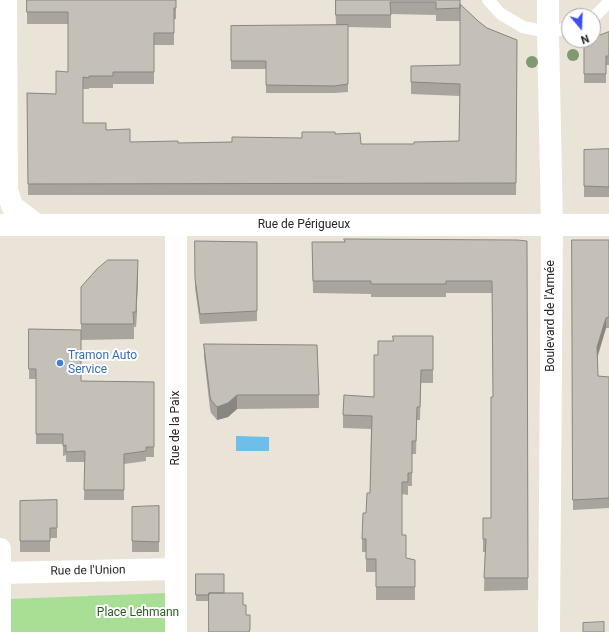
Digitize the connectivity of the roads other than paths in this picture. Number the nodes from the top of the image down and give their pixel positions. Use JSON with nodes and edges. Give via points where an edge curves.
{"nodes":[{"id":1,"x":6,"y":0,"type":"edge"},
{"id":2,"x":488,"y":0,"type":"edge"},
{"id":3,"x":548,"y":0,"type":"edge"},
{"id":4,"x":609,"y":2,"type":"edge"},
{"id":5,"x":601,"y":10,"type":"edge"},
{"id":6,"x":561,"y":30,"type":"edge"},
{"id":7,"x":548,"y":32,"type":"junction"},
{"id":8,"x":0,"y":225,"type":"edge"},
{"id":9,"x":38,"y":225,"type":"junction"},
{"id":10,"x":176,"y":225,"type":"junction"},
{"id":11,"x":552,"y":225,"type":"junction"},
{"id":12,"x":609,"y":225,"type":"edge"},
{"id":13,"x":0,"y":549,"type":"edge"},
{"id":14,"x":175,"y":570,"type":"junction"},
{"id":15,"x":0,"y":573,"type":"edge"},
{"id":16,"x":0,"y":632,"type":"edge"},
{"id":17,"x":176,"y":632,"type":"edge"},
{"id":18,"x":549,"y":632,"type":"edge"}],
"edges":[{"from":1,"to":9,"type":"street","via":[[8,190],[12,206]]},
{"from":2,"to":7,"type":"lane","via":[[501,14],[523,27]]},
{"from":3,"to":7,"type":"street","name":"Boulevard de l'Armée"},
{"from":4,"to":5,"type":"lane"},
{"from":6,"to":7,"type":"lane"},
{"from":7,"to":11,"type":"street","name":"Boulevard de l'Armée"},
{"from":8,"to":9,"type":"street","name":"Rue de Périgueux"},
{"from":9,"to":10,"type":"street","name":"Rue de Périgueux"},
{"from":10,"to":11,"type":"street","name":"Rue de Périgueux"},
{"from":10,"to":14,"type":"street","name":"Rue de la Paix"},
{"from":11,"to":12,"type":"street","name":"Rue de Périgueux"},
{"from":11,"to":18,"type":"street","name":"Boulevard de l'Armée"},
{"from":13,"to":15,"type":"street"},
{"from":14,"to":15,"type":"street","name":"Rue de l'Union"},
{"from":14,"to":17,"type":"street","name":"Rue de la Paix"},
{"from":15,"to":16,"type":"street"}]}
